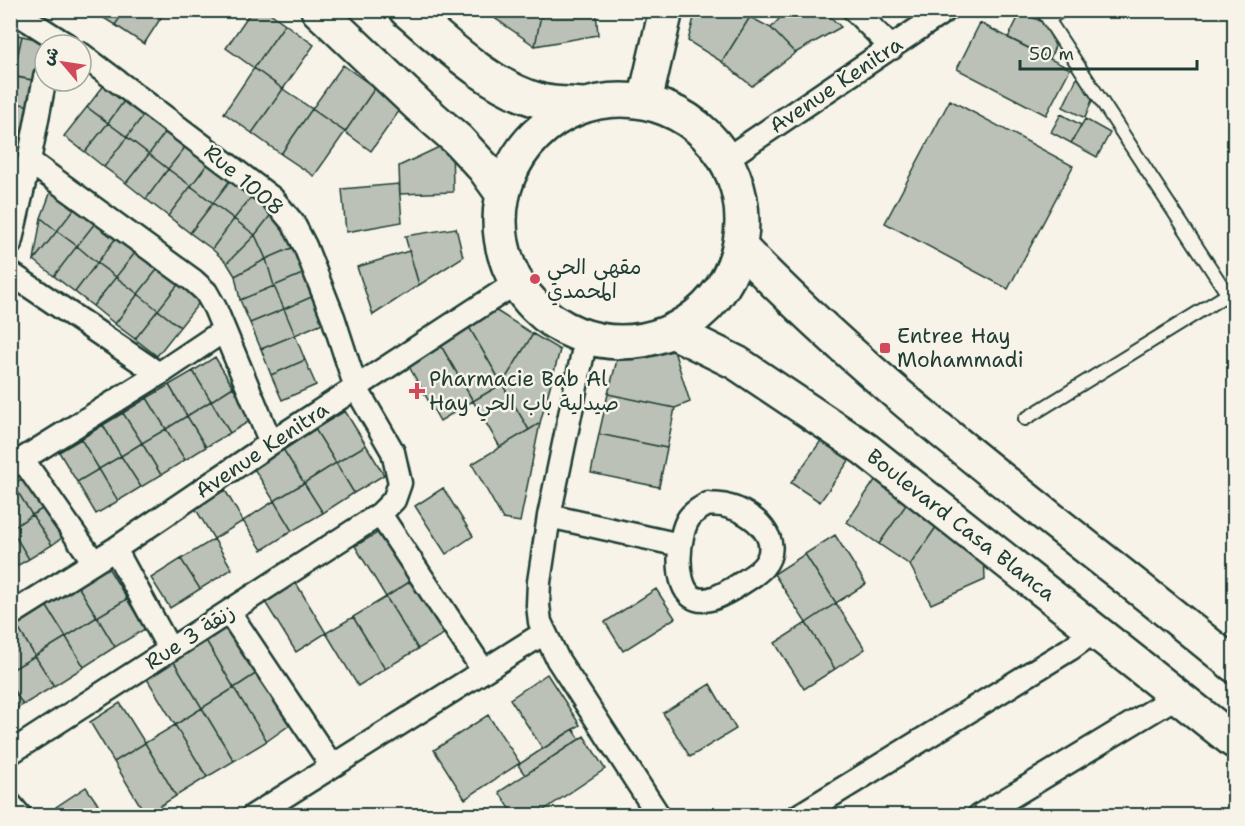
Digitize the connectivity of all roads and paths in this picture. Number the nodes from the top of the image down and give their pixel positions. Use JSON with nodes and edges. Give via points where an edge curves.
{"nodes":[{"id":1,"x":12,"y":10,"type":"edge"},
{"id":2,"x":318,"y":10,"type":"edge"},
{"id":3,"x":406,"y":10,"type":"edge"},
{"id":4,"x":666,"y":10,"type":"edge"},
{"id":5,"x":854,"y":10,"type":"edge"},
{"id":6,"x":946,"y":10,"type":"edge"},
{"id":7,"x":1062,"y":10,"type":"edge"},
{"id":8,"x":1046,"y":15,"type":"edge"},
{"id":9,"x":44,"y":33,"type":"edge"},
{"id":10,"x":892,"y":48,"type":"junction"},
{"id":11,"x":93,"y":63,"type":"edge"},
{"id":12,"x":42,"y":93,"type":"edge"},
{"id":13,"x":645,"y":101,"type":"junction"},
{"id":14,"x":583,"y":105,"type":"junction"},
{"id":15,"x":726,"y":159,"type":"junction"},
{"id":16,"x":29,"y":161,"type":"junction"},
{"id":17,"x":502,"y":193,"type":"junction"},
{"id":18,"x":10,"y":244,"type":"edge"},
{"id":19,"x":740,"y":247,"type":"junction"},
{"id":20,"x":10,"y":273,"type":"edge"},
{"id":21,"x":514,"y":285,"type":"junction"},
{"id":22,"x":1231,"y":299,"type":"edge"},
{"id":23,"x":223,"y":331,"type":"junction"},
{"id":24,"x":672,"y":332,"type":"junction"},
{"id":25,"x":586,"y":338,"type":"junction"},
{"id":26,"x":159,"y":374,"type":"junction"},
{"id":27,"x":356,"y":388,"type":"junction"},
{"id":28,"x":1025,"y":419,"type":"dead end"},
{"id":29,"x":271,"y":443,"type":"junction"},
{"id":30,"x":17,"y":463,"type":"edge"},
{"id":31,"x":549,"y":516,"type":"junction"},
{"id":32,"x":374,"y":517,"type":"junction"},
{"id":33,"x":680,"y":545,"type":"junction"},
{"id":34,"x":115,"y":549,"type":"junction"},
{"id":35,"x":94,"y":562,"type":"junction"},
{"id":36,"x":229,"y":612,"type":"junction"},
{"id":37,"x":10,"y":615,"type":"edge"},
{"id":38,"x":1095,"y":631,"type":"junction"},
{"id":39,"x":544,"y":633,"type":"junction"},
{"id":40,"x":170,"y":650,"type":"junction"},
{"id":41,"x":1231,"y":658,"type":"edge"},
{"id":42,"x":483,"y":670,"type":"junction"},
{"id":43,"x":1179,"y":695,"type":"junction"},
{"id":44,"x":1234,"y":741,"type":"edge"},
{"id":45,"x":10,"y":753,"type":"edge"},
{"id":46,"x":332,"y":766,"type":"junction"},
{"id":47,"x":10,"y":804,"type":"edge"},
{"id":48,"x":20,"y":816,"type":"edge"},
{"id":49,"x":253,"y":816,"type":"edge"},
{"id":50,"x":659,"y":816,"type":"edge"},
{"id":51,"x":798,"y":816,"type":"edge"},
{"id":52,"x":979,"y":816,"type":"edge"}],
"edges":[{"from":1,"to":9,"type":"street"},
{"from":2,"to":17,"type":"main road","via":[[458,140]]},
{"from":3,"to":14,"type":"main road","via":[[508,88],[542,101]]},
{"from":4,"to":13,"type":"main road"},
{"from":5,"to":10,"type":"street"},
{"from":6,"to":10,"type":"street","name":"Avenue Kenitra"},
{"from":7,"to":8,"type":"lane"},
{"from":8,"to":22,"type":"lane"},
{"from":10,"to":15,"type":"street","name":"Avenue Kenitra"},
{"from":11,"to":27,"type":"street","name":"Rue 1008","via":[[272,198],[293,223],[319,282]]},
{"from":12,"to":16,"type":"street"},
{"from":13,"to":14,"type":"main road","via":[[614,99]]},
{"from":13,"to":15,"type":"main road","via":[[677,112],[705,132]]},
{"from":14,"to":17,"type":"main road","via":[[547,124],[519,155]]},
{"from":15,"to":19,"type":"main road","via":[[741,201]]},
{"from":16,"to":18,"type":"street"},
{"from":16,"to":23,"type":"street","via":[[195,281],[215,308]]},
{"from":17,"to":21,"type":"main road","via":[[502,248]]},
{"from":19,"to":24,"type":"main road","via":[[726,282],[703,311]]},
{"from":19,"to":41,"type":"main road","via":[[789,298],[898,397]]},
{"from":20,"to":26,"type":"street"},
{"from":21,"to":25,"type":"main road","via":[[543,315]]},
{"from":21,"to":27,"type":"street","name":"Avenue Kenitra"},
{"from":22,"to":28,"type":"lane"},
{"from":23,"to":26,"type":"street"},
{"from":23,"to":29,"type":"street"},
{"from":24,"to":25,"type":"main road","via":[[617,343]]},
{"from":24,"to":38,"type":"main road","name":"Boulevard Casa Blanca","via":[[737,363],[865,449]]},
{"from":25,"to":31,"type":"street"},
{"from":26,"to":30,"type":"street"},
{"from":27,"to":29,"type":"street","name":"Avenue Kenitra"},
{"from":27,"to":32,"type":"street","name":"Rue 1008","via":[[393,453],[400,483],[394,500]]},
{"from":29,"to":34,"type":"street","name":"Avenue Kenitra"},
{"from":30,"to":35,"type":"street"},
{"from":31,"to":33,"type":"street"},
{"from":31,"to":39,"type":"street","via":[[539,594]]},
{"from":32,"to":36,"type":"street","name":"Rue 3 زنقة"},
{"from":32,"to":42,"type":"street"},
{"from":33,"to":33,"type":"street","via":[[686,589],[692,596],[709,600],[762,568],[770,557],[772,543],[751,517],[727,506],[708,504],[690,517]]},
{"from":34,"to":35,"type":"street","name":"Avenue Kenitra"},
{"from":34,"to":40,"type":"street"},
{"from":35,"to":37,"type":"street","name":"Avenue Kenitra"},
{"from":36,"to":40,"type":"street","name":"Rue 3 زنقة"},
{"from":36,"to":46,"type":"street"},
{"from":38,"to":43,"type":"main road","name":"Boulevard Casa Blanca"},
{"from":38,"to":51,"type":"street"},
{"from":39,"to":42,"type":"street"},
{"from":39,"to":50,"type":"street"},
{"from":40,"to":45,"type":"street","name":"Rue 3 زنقة"},
{"from":42,"to":46,"type":"street"},
{"from":43,"to":44,"type":"main road","name":"Boulevard Casa Blanca"},
{"from":43,"to":52,"type":"street"},
{"from":46,"to":49,"type":"street"},
{"from":47,"to":48,"type":"street"}]}
